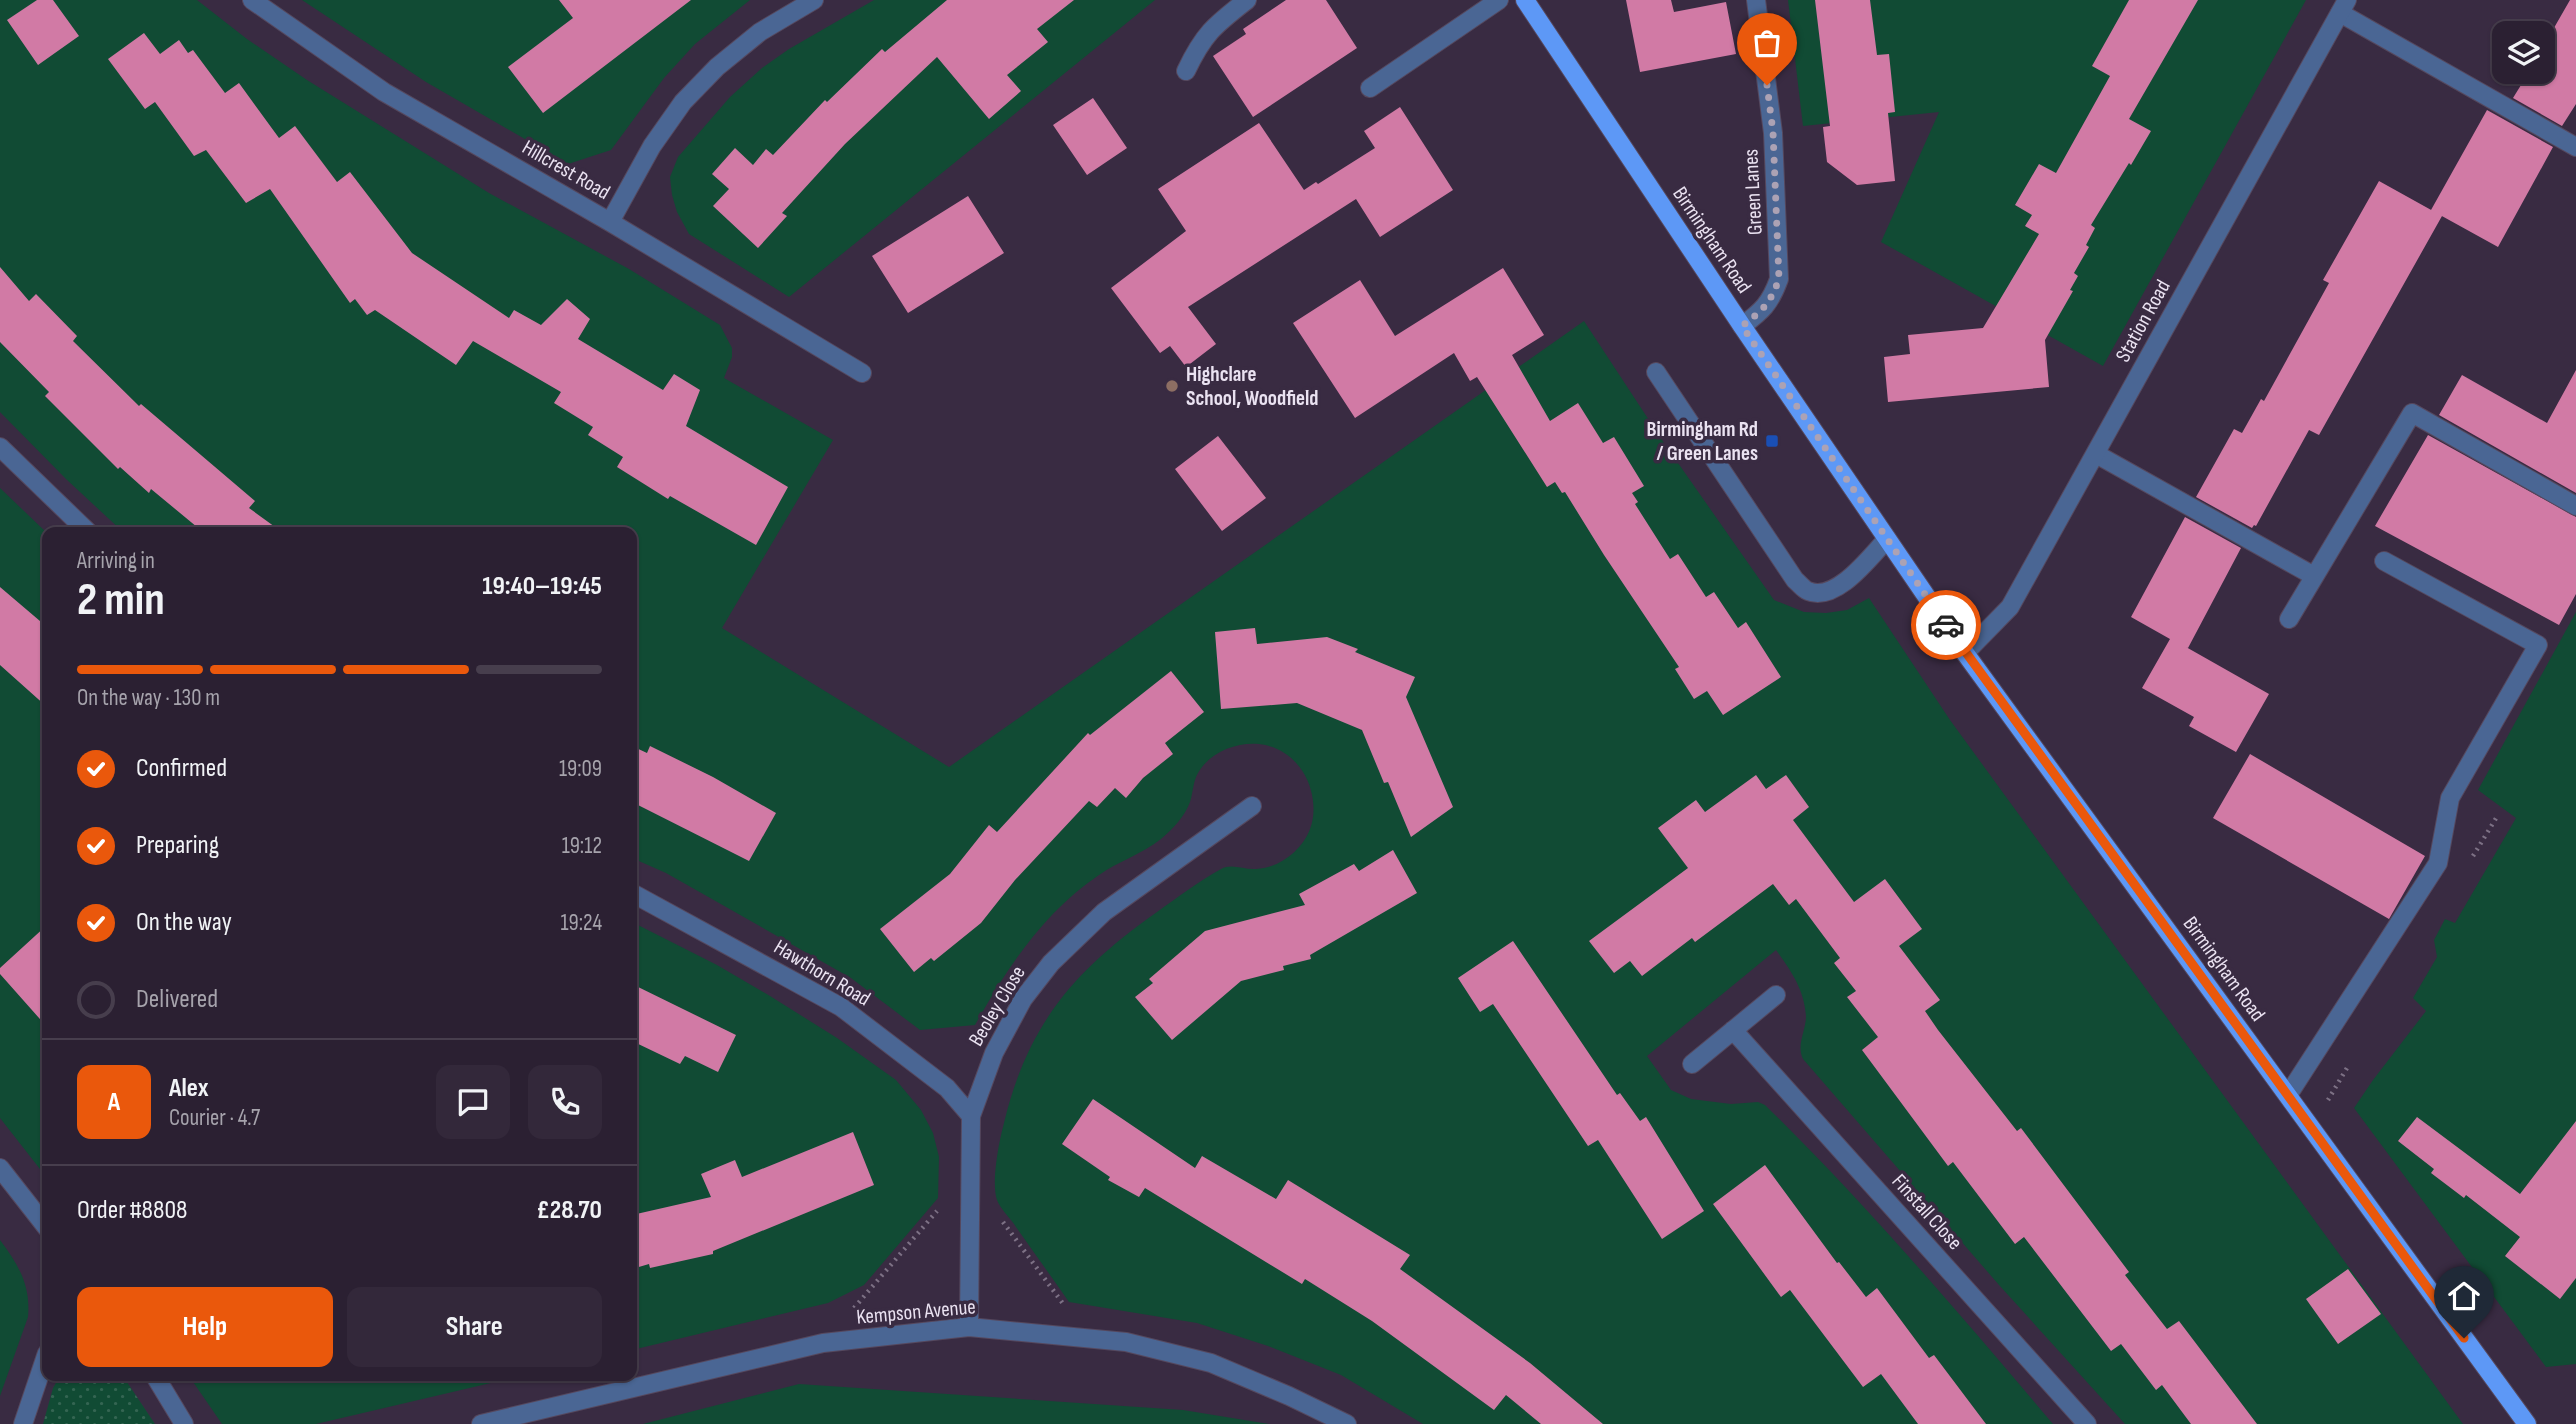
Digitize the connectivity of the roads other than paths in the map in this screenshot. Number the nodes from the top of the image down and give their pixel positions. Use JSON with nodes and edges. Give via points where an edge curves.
{"nodes":[{"id":1,"x":252,"y":0,"type":"edge"},
{"id":2,"x":814,"y":0,"type":"edge"},
{"id":3,"x":1247,"y":0,"type":"edge"},
{"id":4,"x":1499,"y":0,"type":"edge"},
{"id":5,"x":1525,"y":0,"type":"edge"},
{"id":6,"x":1756,"y":0,"type":"edge"},
{"id":7,"x":2344,"y":6,"type":"edge"},
{"id":8,"x":1186,"y":71,"type":"dead end"},
{"id":9,"x":1370,"y":88,"type":"dead end"},
{"id":10,"x":2576,"y":147,"type":"edge"},
{"id":11,"x":610,"y":222,"type":"junction"},
{"id":12,"x":1742,"y":326,"type":"junction"},
{"id":13,"x":1656,"y":372,"type":"dead end"},
{"id":14,"x":862,"y":373,"type":"dead end"},
{"id":15,"x":0,"y":447,"type":"edge"},
{"id":16,"x":2096,"y":454,"type":"junction"},
{"id":17,"x":2576,"y":506,"type":"edge"},
{"id":18,"x":83,"y":527,"type":"edge"},
{"id":19,"x":1887,"y":539,"type":"junction"},
{"id":20,"x":2384,"y":561,"type":"dead end"},
{"id":21,"x":2314,"y":576,"type":"junction"},
{"id":22,"x":2289,"y":619,"type":"dead end"},
{"id":23,"x":1965,"y":653,"type":"junction"},
{"id":24,"x":1252,"y":806,"type":"dead end"},
{"id":25,"x":637,"y":896,"type":"edge"},
{"id":26,"x":1776,"y":995,"type":"dead end"},
{"id":27,"x":1734,"y":1030,"type":"junction"},
{"id":28,"x":1692,"y":1064,"type":"dead end"},
{"id":29,"x":2288,"y":1095,"type":"junction"},
{"id":30,"x":971,"y":1116,"type":"junction"},
{"id":31,"x":0,"y":1168,"type":"edge"},
{"id":32,"x":42,"y":1222,"type":"edge"},
{"id":33,"x":969,"y":1327,"type":"junction"},
{"id":34,"x":42,"y":1368,"type":"edge"},
{"id":35,"x":158,"y":1381,"type":"edge"},
{"id":36,"x":23,"y":1424,"type":"edge"},
{"id":37,"x":184,"y":1424,"type":"edge"},
{"id":38,"x":481,"y":1424,"type":"edge"},
{"id":39,"x":1348,"y":1424,"type":"edge"},
{"id":40,"x":2087,"y":1424,"type":"edge"},
{"id":41,"x":2527,"y":1424,"type":"edge"}],
"edges":[{"from":1,"to":11,"type":"street","name":"Hillcrest Road","via":[[384,92]]},
{"from":2,"to":11,"type":"street","via":[[760,32],[683,102],[652,146]]},
{"from":3,"to":8,"type":"street","via":[[1212,28]]},
{"from":4,"to":9,"type":"street"},
{"from":5,"to":12,"type":"main road","name":"Birmingham Road"},
{"from":6,"to":12,"type":"street","name":"Green Lanes","via":[[1773,132],[1779,279],[1765,308]]},
{"from":7,"to":10,"type":"street"},
{"from":7,"to":16,"type":"street","name":"Station Road"},
{"from":11,"to":14,"type":"street","name":"Hillcrest Road"},
{"from":12,"to":19,"type":"main road","name":"Birmingham Road"},
{"from":13,"to":19,"type":"street","via":[[1795,580],[1808,591],[1838,588]]},
{"from":15,"to":18,"type":"street"},
{"from":16,"to":21,"type":"street"},
{"from":16,"to":23,"type":"street","name":"Station Road","via":[[2010,607]]},
{"from":17,"to":21,"type":"street","via":[[2412,413]]},
{"from":19,"to":23,"type":"main road","name":"Birmingham Road"},
{"from":20,"to":29,"type":"street","via":[[2538,645],[2450,798],[2438,863]]},
{"from":21,"to":22,"type":"street"},
{"from":23,"to":29,"type":"main road","name":"Birmingham Road"},
{"from":24,"to":30,"type":"street","name":"Beoley Close","via":[[1104,912],[1051,963],[1023,999],[994,1053]]},
{"from":25,"to":30,"type":"street","name":"Hawthorn Road","via":[[841,1007],[947,1088]]},
{"from":26,"to":27,"type":"street"},
{"from":27,"to":28,"type":"street"},
{"from":27,"to":40,"type":"street","name":"Finstall Close"},
{"from":29,"to":41,"type":"main road","name":"Birmingham Road"},
{"from":30,"to":33,"type":"street","name":"Beoley Close"},
{"from":31,"to":32,"type":"street"},
{"from":33,"to":38,"type":"street","name":"Kempson Avenue","via":[[823,1343]]},
{"from":33,"to":39,"type":"street","name":"Kempson Avenue","via":[[1126,1342],[1211,1363]]},
{"from":34,"to":36,"type":"street"},
{"from":35,"to":37,"type":"street"}]}
